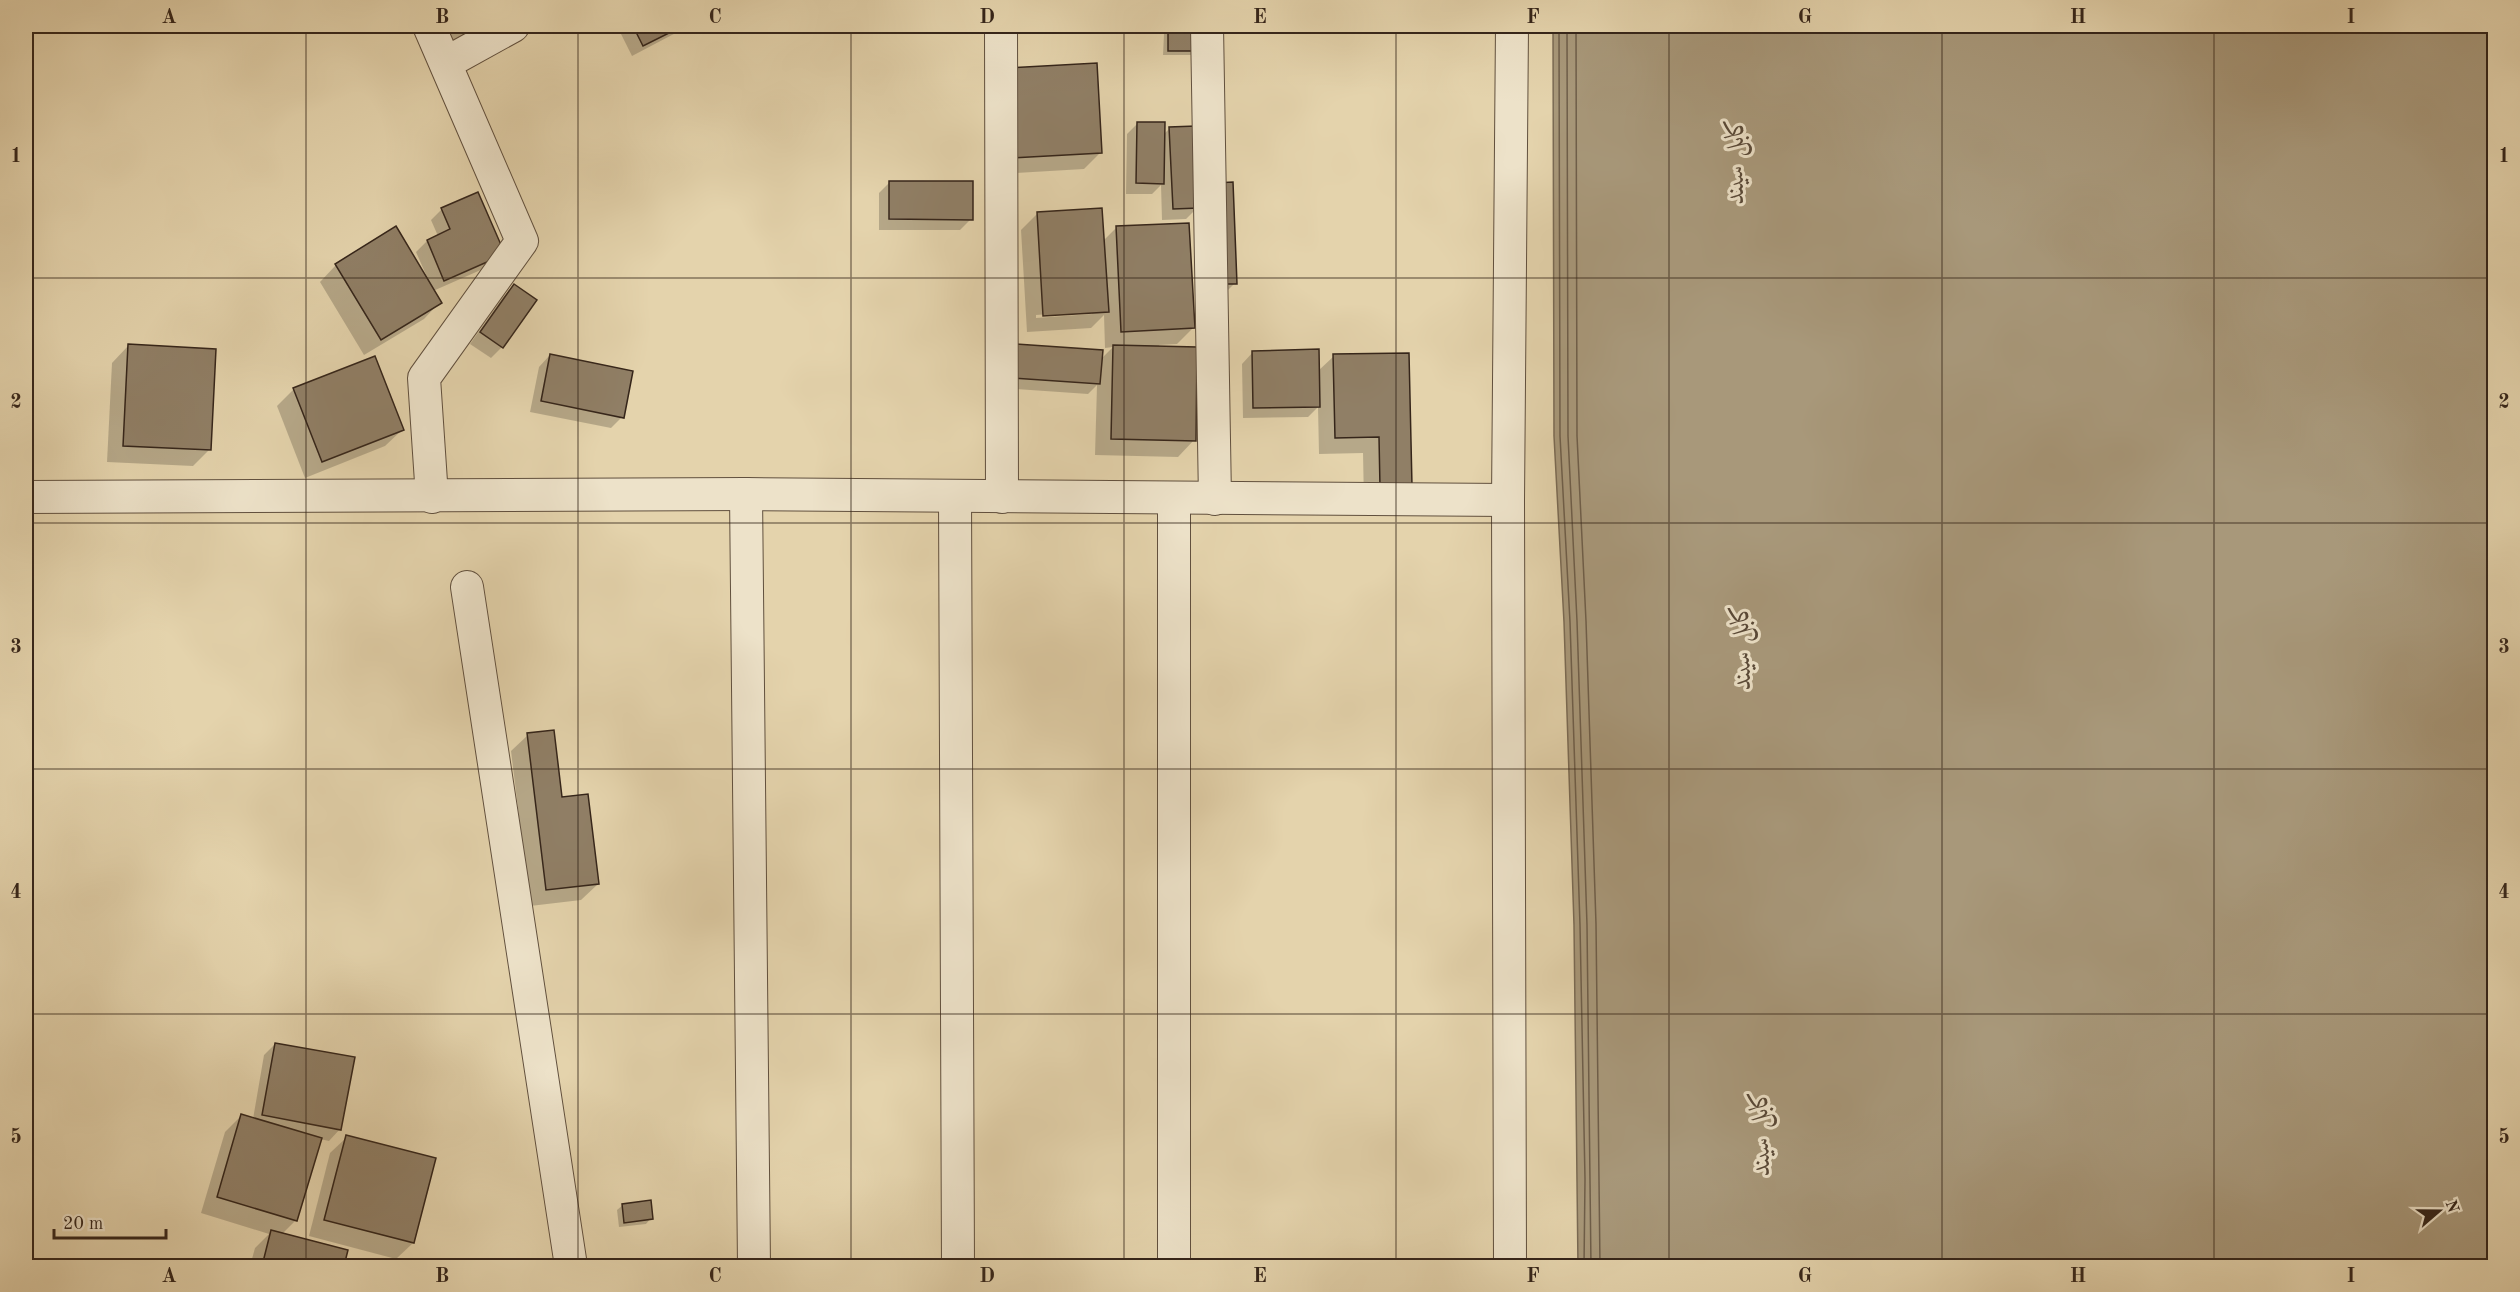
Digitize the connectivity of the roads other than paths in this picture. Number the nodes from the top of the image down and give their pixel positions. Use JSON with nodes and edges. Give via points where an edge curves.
{"nodes":[{"id":1,"x":429,"y":26,"type":"edge"},
{"id":2,"x":513,"y":26,"type":"edge"},
{"id":3,"x":1001,"y":26,"type":"edge"},
{"id":4,"x":1207,"y":26,"type":"edge"},
{"id":5,"x":1512,"y":26,"type":"edge"},
{"id":6,"x":446,"y":63,"type":"junction"},
{"id":7,"x":746,"y":494,"type":"junction"},
{"id":8,"x":432,"y":496,"type":"junction"},
{"id":9,"x":955,"y":496,"type":"junction"},
{"id":10,"x":26,"y":497,"type":"edge"},
{"id":11,"x":1002,"y":497,"type":"junction"},
{"id":12,"x":1174,"y":498,"type":"junction"},
{"id":13,"x":1215,"y":499,"type":"junction"},
{"id":14,"x":1508,"y":500,"type":"junction"},
{"id":15,"x":467,"y":587,"type":"dead end"},
{"id":16,"x":571,"y":1266,"type":"edge"},
{"id":17,"x":754,"y":1266,"type":"edge"},
{"id":18,"x":958,"y":1266,"type":"edge"},
{"id":19,"x":1174,"y":1266,"type":"edge"},
{"id":20,"x":1510,"y":1266,"type":"edge"}],
"edges":[{"from":1,"to":6,"type":"street"},
{"from":2,"to":6,"type":"street"},
{"from":3,"to":11,"type":"street"},
{"from":4,"to":13,"type":"street"},
{"from":5,"to":14,"type":"street"},
{"from":6,"to":8,"type":"street","via":[[522,241],[424,378]]},
{"from":7,"to":8,"type":"street"},
{"from":7,"to":9,"type":"street"},
{"from":7,"to":17,"type":"street"},
{"from":8,"to":10,"type":"street"},
{"from":9,"to":11,"type":"street"},
{"from":9,"to":18,"type":"street"},
{"from":11,"to":12,"type":"street"},
{"from":12,"to":13,"type":"street"},
{"from":12,"to":19,"type":"street"},
{"from":13,"to":14,"type":"street"},
{"from":14,"to":20,"type":"street"},
{"from":15,"to":16,"type":"street"}]}
